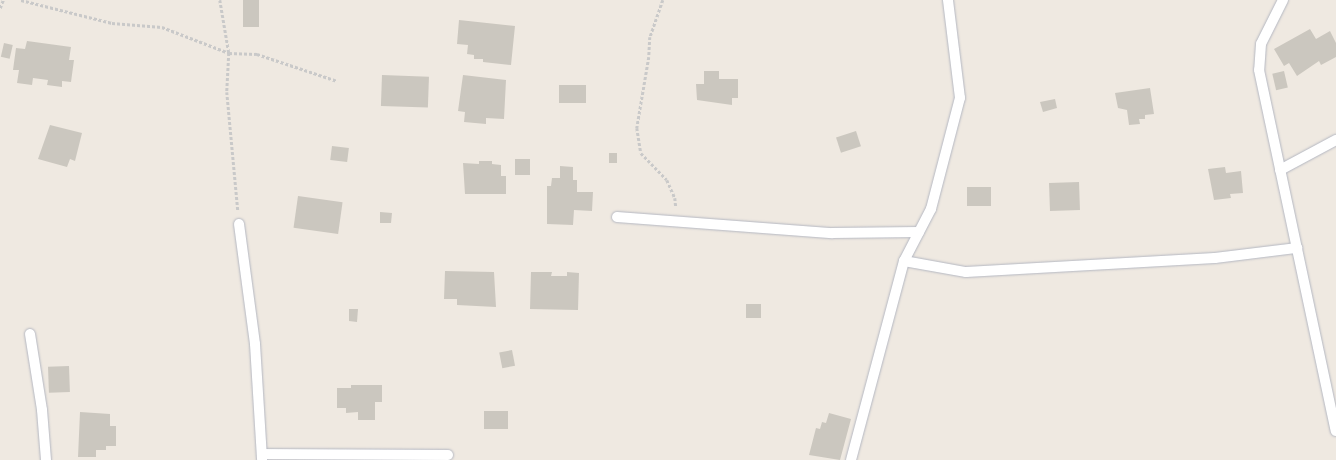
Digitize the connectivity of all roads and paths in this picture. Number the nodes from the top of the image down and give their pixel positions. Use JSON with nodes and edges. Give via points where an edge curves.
{"nodes":[{"id":1,"x":3,"y":0,"type":"edge"},
{"id":2,"x":21,"y":0,"type":"edge"},
{"id":3,"x":220,"y":0,"type":"edge"},
{"id":4,"x":663,"y":0,"type":"edge"},
{"id":5,"x":948,"y":0,"type":"edge"},
{"id":6,"x":1283,"y":0,"type":"edge"},
{"id":7,"x":0,"y":8,"type":"edge"},
{"id":8,"x":229,"y":53,"type":"junction"},
{"id":9,"x":337,"y":81,"type":"dead end"},
{"id":10,"x":1336,"y":140,"type":"edge"},
{"id":11,"x":1280,"y":170,"type":"junction"},
{"id":12,"x":617,"y":218,"type":"dead end"},
{"id":13,"x":678,"y":222,"type":"junction"},
{"id":14,"x":239,"y":224,"type":"joint"},
{"id":15,"x":919,"y":232,"type":"junction"},
{"id":16,"x":1297,"y":248,"type":"junction"},
{"id":17,"x":904,"y":261,"type":"junction"},
{"id":18,"x":30,"y":334,"type":"dead end"},
{"id":19,"x":1336,"y":431,"type":"edge"},
{"id":20,"x":448,"y":455,"type":"dead end"},
{"id":21,"x":262,"y":457,"type":"edge"},
{"id":22,"x":46,"y":460,"type":"edge"},
{"id":23,"x":851,"y":460,"type":"edge"}],
"edges":[{"from":1,"to":7,"type":"path"},
{"from":2,"to":8,"type":"path","via":[[112,24],[162,27]]},
{"from":3,"to":8,"type":"path"},
{"from":4,"to":13,"type":"path","via":[[650,37],[637,128],[641,153],[667,180],[675,198]]},
{"from":5,"to":15,"type":"lane","via":[[960,98],[931,209]]},
{"from":6,"to":11,"type":"lane","via":[[1261,44],[1259,70]]},
{"from":8,"to":9,"type":"path","via":[[257,54]]},
{"from":8,"to":14,"type":"path","via":[[227,92]]},
{"from":10,"to":11,"type":"lane"},
{"from":11,"to":16,"type":"lane"},
{"from":12,"to":13,"type":"lane"},
{"from":13,"to":15,"type":"lane","via":[[832,232]]},
{"from":14,"to":21,"type":"lane","via":[[256,344]]},
{"from":15,"to":17,"type":"lane"},
{"from":16,"to":17,"type":"lane","via":[[1215,258],[966,272]]},
{"from":16,"to":19,"type":"lane"},
{"from":17,"to":23,"type":"lane"},
{"from":18,"to":22,"type":"lane","via":[[42,410]]},
{"from":20,"to":21,"type":"lane"}]}
